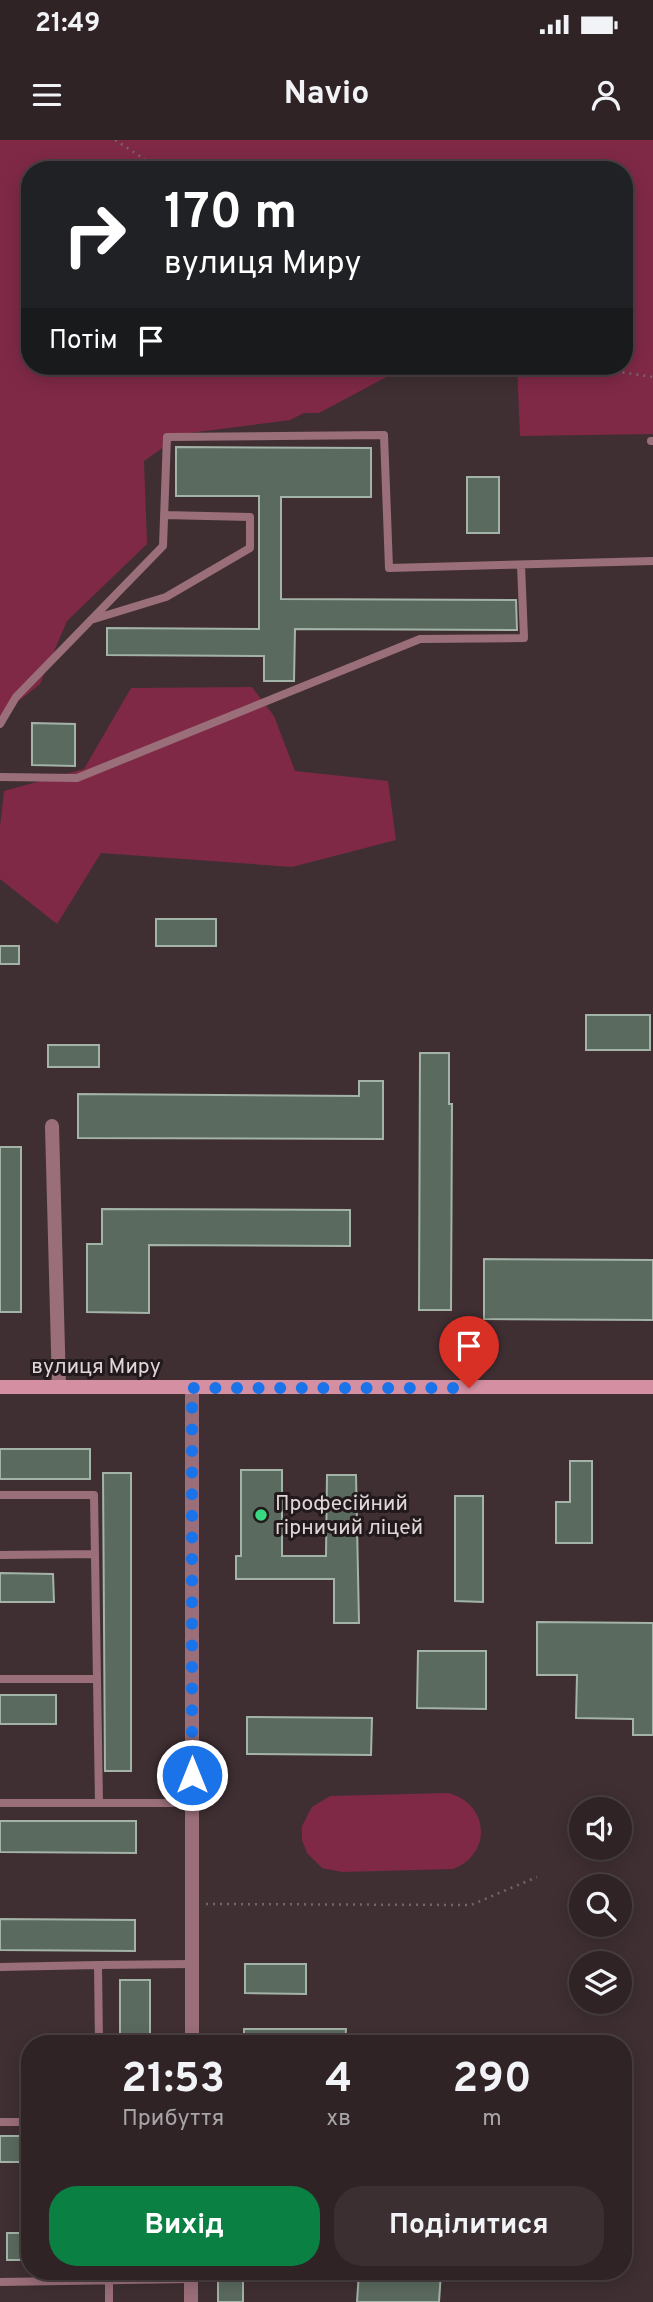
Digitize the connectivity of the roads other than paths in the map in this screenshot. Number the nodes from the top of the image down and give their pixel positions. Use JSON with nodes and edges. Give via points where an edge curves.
{"nodes":[{"id":1,"x":164,"y":515,"type":"junction"},
{"id":2,"x":653,"y":561,"type":"edge"},
{"id":3,"x":521,"y":565,"type":"junction"},
{"id":4,"x":91,"y":620,"type":"junction"},
{"id":5,"x":0,"y":724,"type":"edge"},
{"id":6,"x":0,"y":777,"type":"edge"},
{"id":7,"x":52,"y":1126,"type":"dead end"},
{"id":8,"x":0,"y":1387,"type":"edge"},
{"id":9,"x":59,"y":1387,"type":"junction"},
{"id":10,"x":653,"y":1387,"type":"edge"},
{"id":11,"x":192,"y":1388,"type":"junction"},
{"id":12,"x":0,"y":1495,"type":"edge"},
{"id":13,"x":95,"y":1554,"type":"junction"},
{"id":14,"x":0,"y":1555,"type":"edge"},
{"id":15,"x":0,"y":1679,"type":"edge"},
{"id":16,"x":97,"y":1679,"type":"junction"},
{"id":17,"x":192,"y":1802,"type":"junction"},
{"id":18,"x":0,"y":1803,"type":"edge"},
{"id":19,"x":99,"y":1803,"type":"junction"},
{"id":20,"x":192,"y":1964,"type":"junction"},
{"id":21,"x":98,"y":1965,"type":"junction"},
{"id":22,"x":0,"y":1967,"type":"edge"},
{"id":23,"x":99,"y":2035,"type":"edge"},
{"id":24,"x":192,"y":2035,"type":"edge"},
{"id":25,"x":0,"y":2122,"type":"edge"},
{"id":26,"x":21,"y":2122,"type":"edge"},
{"id":27,"x":109,"y":2280,"type":"joint"},
{"id":28,"x":191,"y":2280,"type":"edge"},
{"id":29,"x":0,"y":2282,"type":"edge"},
{"id":30,"x":109,"y":2302,"type":"edge"},
{"id":31,"x":191,"y":2302,"type":"edge"}],
"edges":[{"from":1,"to":3,"type":"lane","via":[[167,437],[384,435],[388,568]]},
{"from":1,"to":4,"type":"lane","via":[[163,546]]},
{"from":1,"to":4,"type":"lane","via":[[250,517],[250,548],[166,597]]},
{"from":2,"to":3,"type":"lane"},
{"from":3,"to":6,"type":"lane","via":[[524,638],[420,639],[77,778]]},
{"from":4,"to":5,"type":"lane","via":[[16,697]]},
{"from":7,"to":9,"type":"street"},
{"from":8,"to":9,"type":"main road","name":"вулиця Миру"},
{"from":9,"to":11,"type":"main road","name":"вулиця Миру"},
{"from":10,"to":11,"type":"main road","name":"вулиця Миру"},
{"from":11,"to":17,"type":"street"},
{"from":12,"to":13,"type":"lane","via":[[94,1495]]},
{"from":13,"to":14,"type":"lane"},
{"from":13,"to":16,"type":"lane"},
{"from":15,"to":16,"type":"lane"},
{"from":16,"to":19,"type":"lane"},
{"from":17,"to":19,"type":"lane"},
{"from":17,"to":20,"type":"street"},
{"from":18,"to":19,"type":"lane"},
{"from":20,"to":21,"type":"lane"},
{"from":20,"to":24,"type":"street"},
{"from":21,"to":22,"type":"lane"},
{"from":21,"to":23,"type":"lane"},
{"from":25,"to":26,"type":"lane"},
{"from":27,"to":29,"type":"lane"},
{"from":27,"to":30,"type":"lane"},
{"from":28,"to":31,"type":"street"}]}
